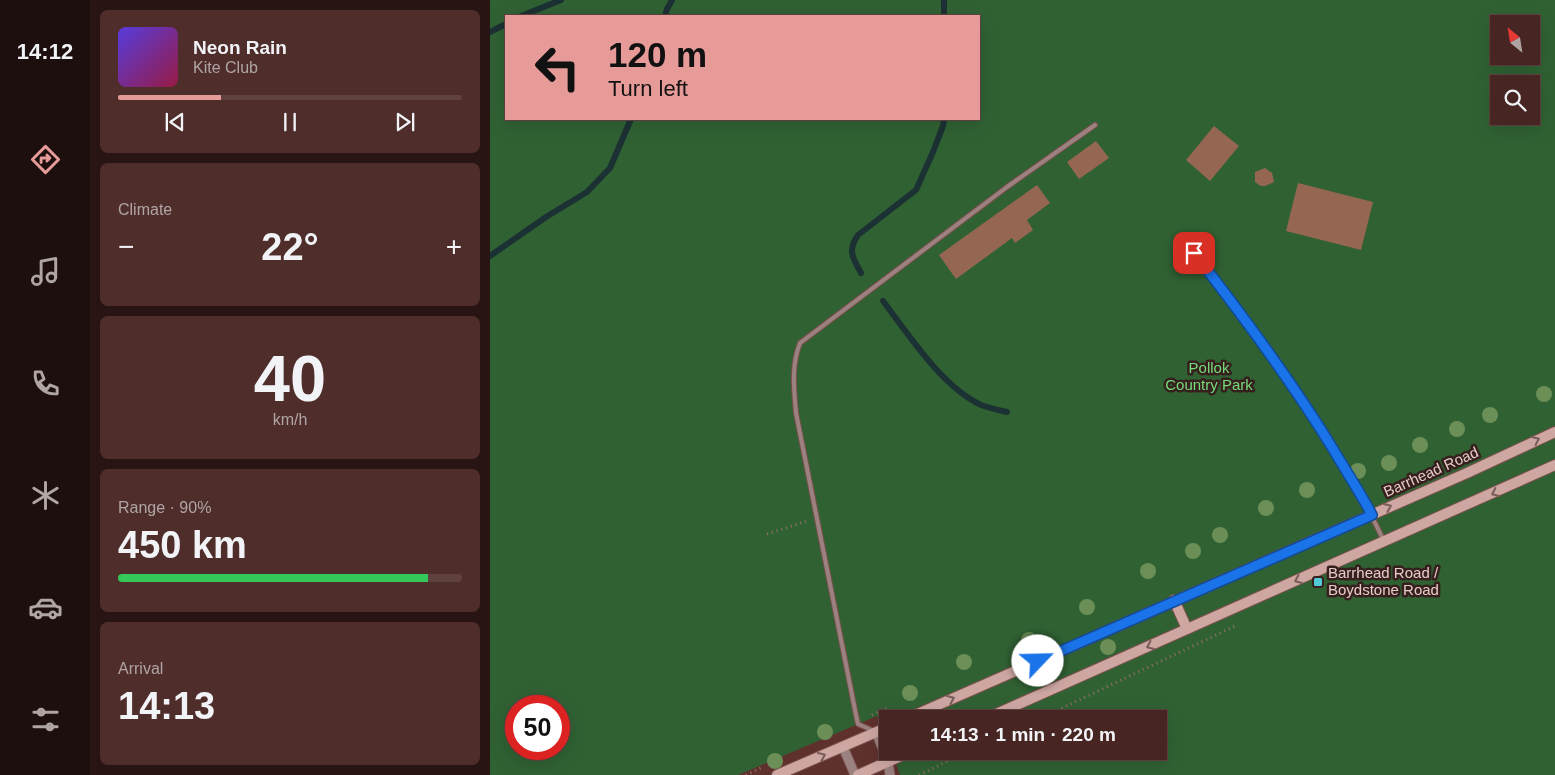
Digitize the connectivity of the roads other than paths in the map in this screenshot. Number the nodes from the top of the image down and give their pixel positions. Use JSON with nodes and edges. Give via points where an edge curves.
{"nodes":[{"id":1,"x":1095,"y":125,"type":"dead end"},
{"id":2,"x":1194,"y":253,"type":"dead end"},
{"id":3,"x":1555,"y":432,"type":"edge"},
{"id":4,"x":1555,"y":465,"type":"edge"},
{"id":5,"x":1372,"y":515,"type":"junction"},
{"id":6,"x":1384,"y":542,"type":"junction"},
{"id":7,"x":1174,"y":600,"type":"junction"},
{"id":8,"x":1187,"y":629,"type":"junction"},
{"id":9,"x":926,"y":710,"type":"edge"},
{"id":10,"x":1005,"y":710,"type":"edge"},
{"id":11,"x":879,"y":731,"type":"edge"},
{"id":12,"x":876,"y":732,"type":"junction"},
{"id":13,"x":843,"y":746,"type":"junction"},
{"id":14,"x":892,"y":760,"type":"edge"},
{"id":15,"x":888,"y":762,"type":"junction"},
{"id":16,"x":777,"y":775,"type":"edge"},
{"id":17,"x":856,"y":775,"type":"edge"},
{"id":18,"x":890,"y":775,"type":"edge"}],
"edges":[{"from":1,"to":12,"type":"lane","via":[[1007,186],[800,343],[796,353],[793,379],[796,413],[856,715],[858,724]]},
{"from":2,"to":5,"type":"lane","via":[[1258,335]]},
{"from":5,"to":3,"type":"main road","name":"Barrhead Road","one_way":true},
{"from":4,"to":6,"type":"main road","one_way":true},
{"from":5,"to":6,"type":"lane"},
{"from":5,"to":7,"type":"main road","name":"Barrhead Road"},
{"from":6,"to":8,"type":"main road","one_way":true},
{"from":7,"to":8,"type":"main road"},
{"from":9,"to":7,"type":"main road","name":"Barrhead Road","one_way":true},
{"from":8,"to":10,"type":"main road","one_way":true},
{"from":11,"to":12,"type":"main road"},
{"from":12,"to":13,"type":"main road"},
{"from":12,"to":15,"type":"street"},
{"from":16,"to":13,"type":"main road","one_way":true},
{"from":13,"to":17,"type":"street"},
{"from":14,"to":15,"type":"main road"},
{"from":15,"to":17,"type":"main road"},
{"from":15,"to":18,"type":"street"}]}
